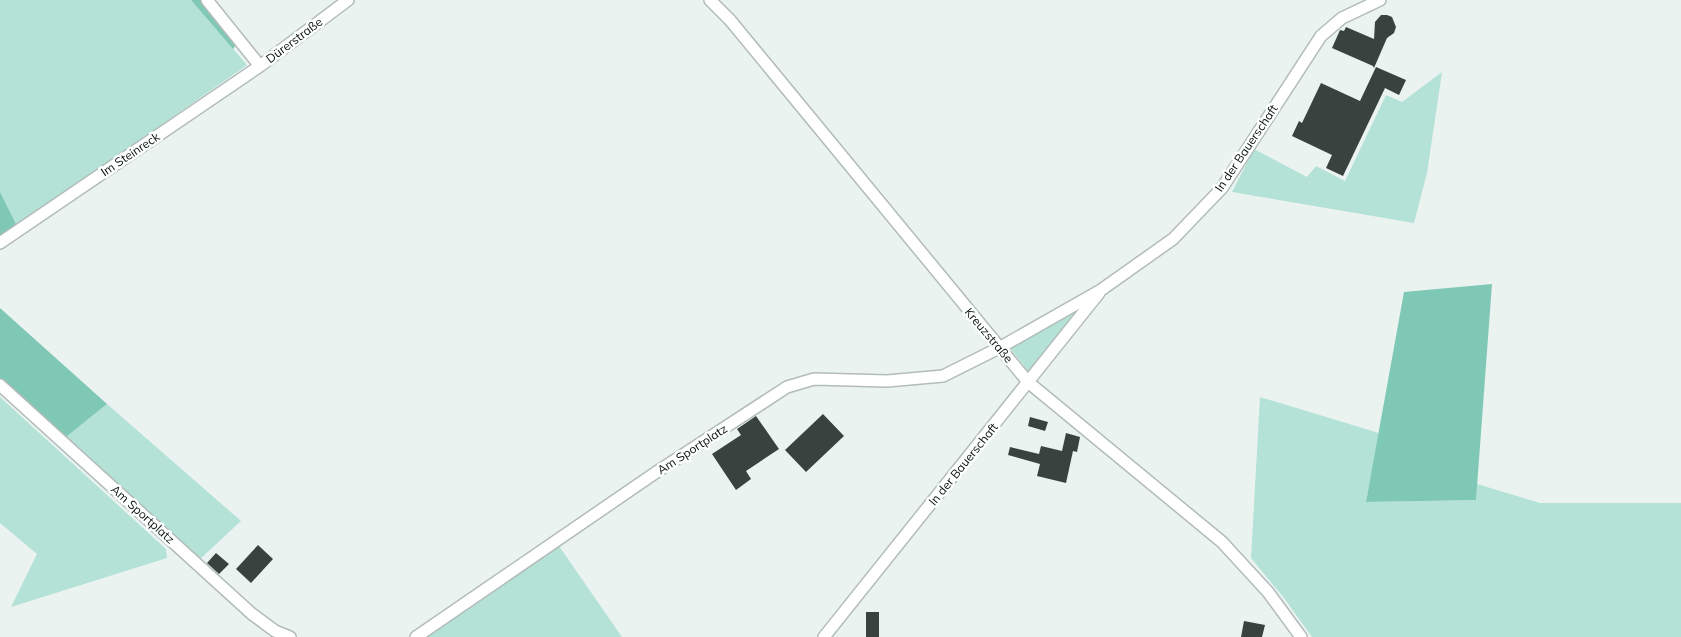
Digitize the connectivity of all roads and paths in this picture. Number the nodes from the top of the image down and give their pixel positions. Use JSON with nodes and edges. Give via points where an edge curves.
{"nodes":[{"id":1,"x":207,"y":0,"type":"edge"},
{"id":2,"x":348,"y":0,"type":"edge"},
{"id":3,"x":710,"y":0,"type":"edge"},
{"id":4,"x":1380,"y":0,"type":"edge"},
{"id":5,"x":260,"y":66,"type":"junction"},
{"id":6,"x":0,"y":243,"type":"edge"},
{"id":7,"x":1101,"y":290,"type":"junction"},
{"id":8,"x":999,"y":348,"type":"junction"},
{"id":9,"x":1028,"y":382,"type":"junction"},
{"id":10,"x":0,"y":385,"type":"edge"},
{"id":11,"x":290,"y":637,"type":"edge"},
{"id":12,"x":416,"y":637,"type":"edge"},
{"id":13,"x":824,"y":637,"type":"edge"},
{"id":14,"x":1301,"y":637,"type":"edge"}],
"edges":[{"from":1,"to":5,"type":"street","name":"Dürerstraße"},
{"from":2,"to":5,"type":"street","name":"Dürerstraße"},
{"from":3,"to":8,"type":"street","name":"Kreuzstraße","via":[[730,20]]},
{"from":4,"to":7,"type":"street","name":"In der Bauerschaft","via":[[1342,18],[1321,36],[1222,188],[1173,239]]},
{"from":5,"to":6,"type":"street","name":"Im Steinreck"},
{"from":7,"to":8,"type":"street","name":"In der Bauerschaft"},
{"from":7,"to":9,"type":"street","name":"In der Bauerschaft"},
{"from":8,"to":9,"type":"street","name":"Kreuzstraße"},
{"from":8,"to":12,"type":"street","name":"Am Sportplatz","via":[[943,376],[887,380],[814,379],[787,387],[658,470]]},
{"from":9,"to":13,"type":"street","name":"In der Bauerschaft"},
{"from":9,"to":14,"type":"street","name":"Kreuzstraße","via":[[1222,542],[1268,592]]},
{"from":10,"to":11,"type":"street","name":"Am Sportplatz","via":[[252,614]]}]}
